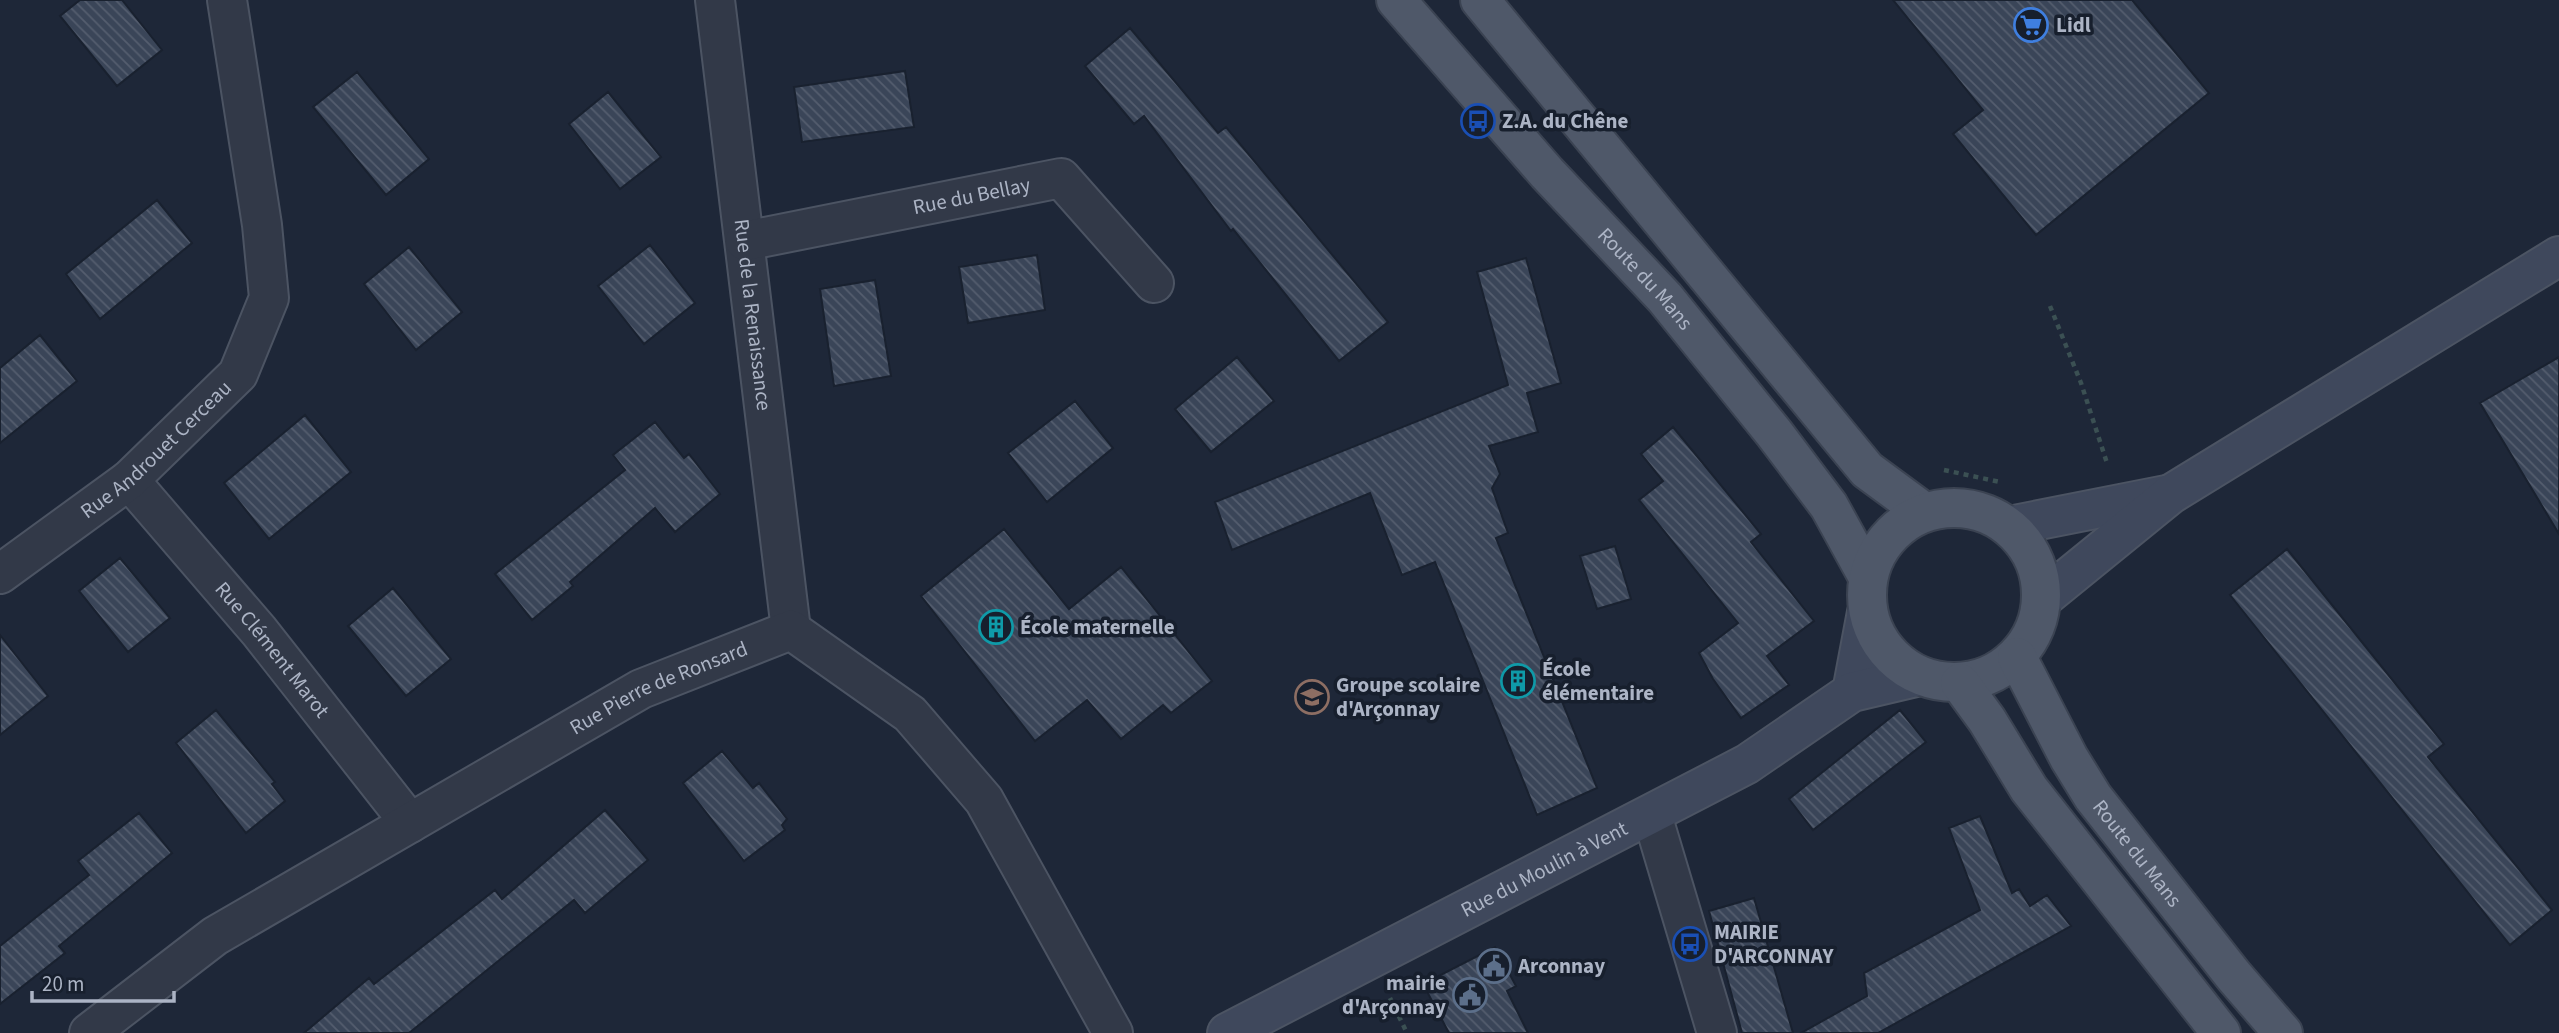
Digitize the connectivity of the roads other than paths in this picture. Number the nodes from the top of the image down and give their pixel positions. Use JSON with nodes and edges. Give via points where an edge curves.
{"nodes":[{"id":1,"x":228,"y":0,"type":"edge"},
{"id":2,"x":715,"y":0,"type":"edge"},
{"id":3,"x":1396,"y":0,"type":"edge"},
{"id":4,"x":1480,"y":0,"type":"edge"},
{"id":5,"x":745,"y":241,"type":"junction"},
{"id":6,"x":2559,"y":256,"type":"edge"},
{"id":7,"x":1154,"y":284,"type":"dead end"},
{"id":8,"x":129,"y":480,"type":"junction"},
{"id":9,"x":2171,"y":494,"type":"junction"},
{"id":10,"x":1924,"y":512,"type":"junction"},
{"id":11,"x":2009,"y":526,"type":"junction"},
{"id":12,"x":0,"y":575,"type":"edge"},
{"id":13,"x":1868,"y":595,"type":"junction"},
{"id":14,"x":2042,"y":599,"type":"junction"},
{"id":15,"x":791,"y":630,"type":"junction"},
{"id":16,"x":2017,"y":657,"type":"junction"},
{"id":17,"x":1920,"y":676,"type":"junction"},
{"id":18,"x":1960,"y":683,"type":"junction"},
{"id":19,"x":1852,"y":692,"type":"junction"},
{"id":20,"x":1651,"y":815,"type":"junction"},
{"id":21,"x":410,"y":823,"type":"junction"},
{"id":22,"x":89,"y":1033,"type":"edge"},
{"id":23,"x":1113,"y":1033,"type":"edge"},
{"id":24,"x":1227,"y":1033,"type":"edge"},
{"id":25,"x":1717,"y":1033,"type":"edge"},
{"id":26,"x":2221,"y":1033,"type":"edge"},
{"id":27,"x":2283,"y":1033,"type":"edge"}],
"edges":[{"from":1,"to":8,"type":"street","name":"Rue Androuet Cerceau","via":[[269,298],[238,374]]},
{"from":2,"to":5,"type":"street","name":"Rue de la Renaissance"},
{"from":3,"to":13,"type":"main road","name":"Route du Mans","via":[[1547,173],[1665,298],[1774,433],[1829,506]]},
{"from":4,"to":10,"type":"main road","via":[[1867,470]]},
{"from":5,"to":7,"type":"street","name":"Rue du Bellay","via":[[1062,178]]},
{"from":5,"to":15,"type":"street","name":"Rue de la Renaissance"},
{"from":6,"to":9,"type":"street"},
{"from":8,"to":12,"type":"street","name":"Rue Androuet Cerceau"},
{"from":8,"to":21,"type":"street","name":"Rue Clément Marot","via":[[259,631]]},
{"from":9,"to":11,"type":"street"},
{"from":9,"to":14,"type":"street"},
{"from":10,"to":11,"type":"main road","via":[[1954,507],[1983,512]]},
{"from":10,"to":13,"type":"main road","via":[[1898,527],[1879,549]]},
{"from":11,"to":14,"type":"main road","via":[[2034,559]]},
{"from":13,"to":17,"type":"main road","via":[[1877,639],[1896,662]]},
{"from":13,"to":19,"type":"street"},
{"from":14,"to":16,"type":"main road","via":[[2034,630]]},
{"from":15,"to":21,"type":"street","name":"Rue Pierre de Ronsard","via":[[641,689]]},
{"from":15,"to":23,"type":"street","via":[[910,714],[984,800]]},
{"from":16,"to":18,"type":"main road","via":[[1991,675]]},
{"from":16,"to":27,"type":"main road","name":"Route du Mans","via":[[2093,797]]},
{"from":17,"to":18,"type":"main road"},
{"from":17,"to":19,"type":"street","name":"Rue du Moulin à Vent"},
{"from":18,"to":26,"type":"main road","via":[[2029,789]]},
{"from":19,"to":20,"type":"street","name":"Rue du Moulin à Vent","via":[[1747,764]]},
{"from":20,"to":24,"type":"street","name":"Rue du Moulin à Vent"},
{"from":20,"to":25,"type":"street"},
{"from":21,"to":22,"type":"street","name":"Rue Pierre de Ronsard","via":[[215,936]]}]}
